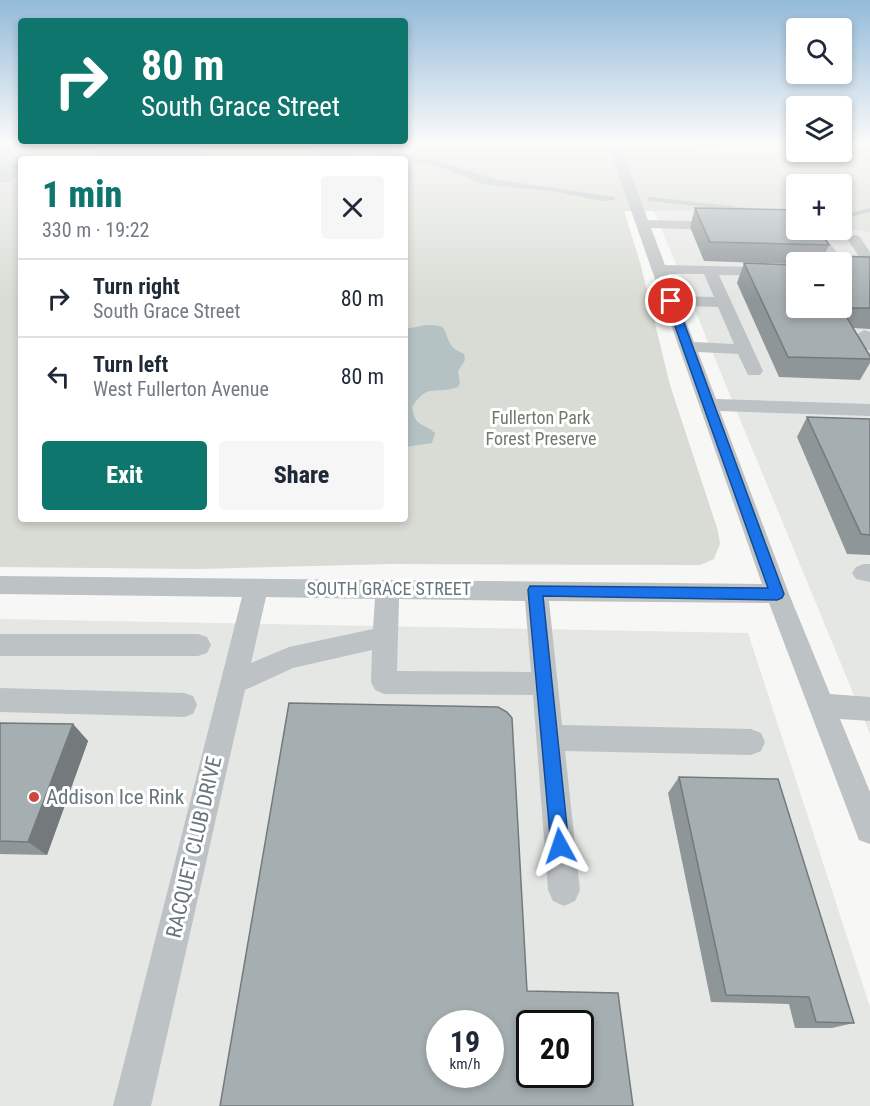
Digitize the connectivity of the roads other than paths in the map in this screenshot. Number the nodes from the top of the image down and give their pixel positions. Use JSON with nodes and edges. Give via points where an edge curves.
{"nodes":[{"id":1,"x":632,"y":197,"type":"edge"},
{"id":2,"x":642,"y":224,"type":"junction"},
{"id":3,"x":737,"y":226,"type":"edge"},
{"id":4,"x":854,"y":239,"type":"dead end"},
{"id":5,"x":870,"y":262,"type":"edge"},
{"id":6,"x":659,"y":269,"type":"junction"},
{"id":7,"x":710,"y":270,"type":"junction"},
{"id":8,"x":870,"y":270,"type":"edge"},
{"id":9,"x":852,"y":271,"type":"edge"},
{"id":10,"x":786,"y":272,"type":"edge"},
{"id":11,"x":671,"y":301,"type":"junction"},
{"id":12,"x":724,"y":302,"type":"junction"},
{"id":13,"x":688,"y":347,"type":"junction"},
{"id":14,"x":744,"y":349,"type":"junction"},
{"id":15,"x":754,"y":371,"type":"dead end"},
{"id":16,"x":709,"y":405,"type":"junction"},
{"id":17,"x":870,"y":410,"type":"edge"},
{"id":18,"x":0,"y":585,"type":"edge"},
{"id":19,"x":256,"y":588,"type":"junction"},
{"id":20,"x":387,"y":588,"type":"junction"},
{"id":21,"x":536,"y":590,"type":"junction"},
{"id":22,"x":777,"y":594,"type":"junction"},
{"id":23,"x":385,"y":637,"type":"junction"},
{"id":24,"x":0,"y":645,"type":"edge"},
{"id":25,"x":198,"y":645,"type":"dead end"},
{"id":26,"x":233,"y":682,"type":"junction"},
{"id":27,"x":545,"y":684,"type":"junction"},
{"id":28,"x":0,"y":700,"type":"edge"},
{"id":29,"x":184,"y":705,"type":"dead end"},
{"id":30,"x":820,"y":706,"type":"junction"},
{"id":31,"x":870,"y":709,"type":"edge"},
{"id":32,"x":550,"y":738,"type":"junction"},
{"id":33,"x":751,"y":742,"type":"dead end"},
{"id":34,"x":870,"y":829,"type":"edge"},
{"id":35,"x":564,"y":890,"type":"dead end"},
{"id":36,"x":132,"y":1106,"type":"edge"}],
"edges":[{"from":1,"to":2,"type":"street"},
{"from":2,"to":3,"type":"street"},
{"from":2,"to":6,"type":"street"},
{"from":4,"to":5,"type":"street"},
{"from":6,"to":7,"type":"street"},
{"from":6,"to":11,"type":"street"},
{"from":7,"to":10,"type":"street"},
{"from":7,"to":12,"type":"street"},
{"from":8,"to":9,"type":"street"},
{"from":11,"to":12,"type":"street"},
{"from":11,"to":13,"type":"street"},
{"from":12,"to":14,"type":"street"},
{"from":13,"to":14,"type":"street"},
{"from":13,"to":16,"type":"street"},
{"from":14,"to":15,"type":"street"},
{"from":16,"to":17,"type":"street"},
{"from":16,"to":22,"type":"street"},
{"from":18,"to":19,"type":"street","name":"SOUTH GRACE STREET"},
{"from":19,"to":20,"type":"street","name":"SOUTH GRACE STREET"},
{"from":19,"to":26,"type":"street","name":"RACQUET CLUB DRIVE"},
{"from":20,"to":21,"type":"street","name":"SOUTH GRACE STREET"},
{"from":20,"to":23,"type":"street"},
{"from":21,"to":22,"type":"street","name":"SOUTH GRACE STREET"},
{"from":21,"to":27,"type":"street"},
{"from":22,"to":30,"type":"street"},
{"from":23,"to":26,"type":"street","via":[[290,658]]},
{"from":23,"to":27,"type":"street","via":[[384,682]]},
{"from":24,"to":25,"type":"street"},
{"from":26,"to":36,"type":"street","name":"RACQUET CLUB DRIVE"},
{"from":27,"to":32,"type":"street"},
{"from":28,"to":29,"type":"street"},
{"from":30,"to":31,"type":"street"},
{"from":30,"to":34,"type":"street"},
{"from":32,"to":33,"type":"street"},
{"from":32,"to":35,"type":"street"}]}
